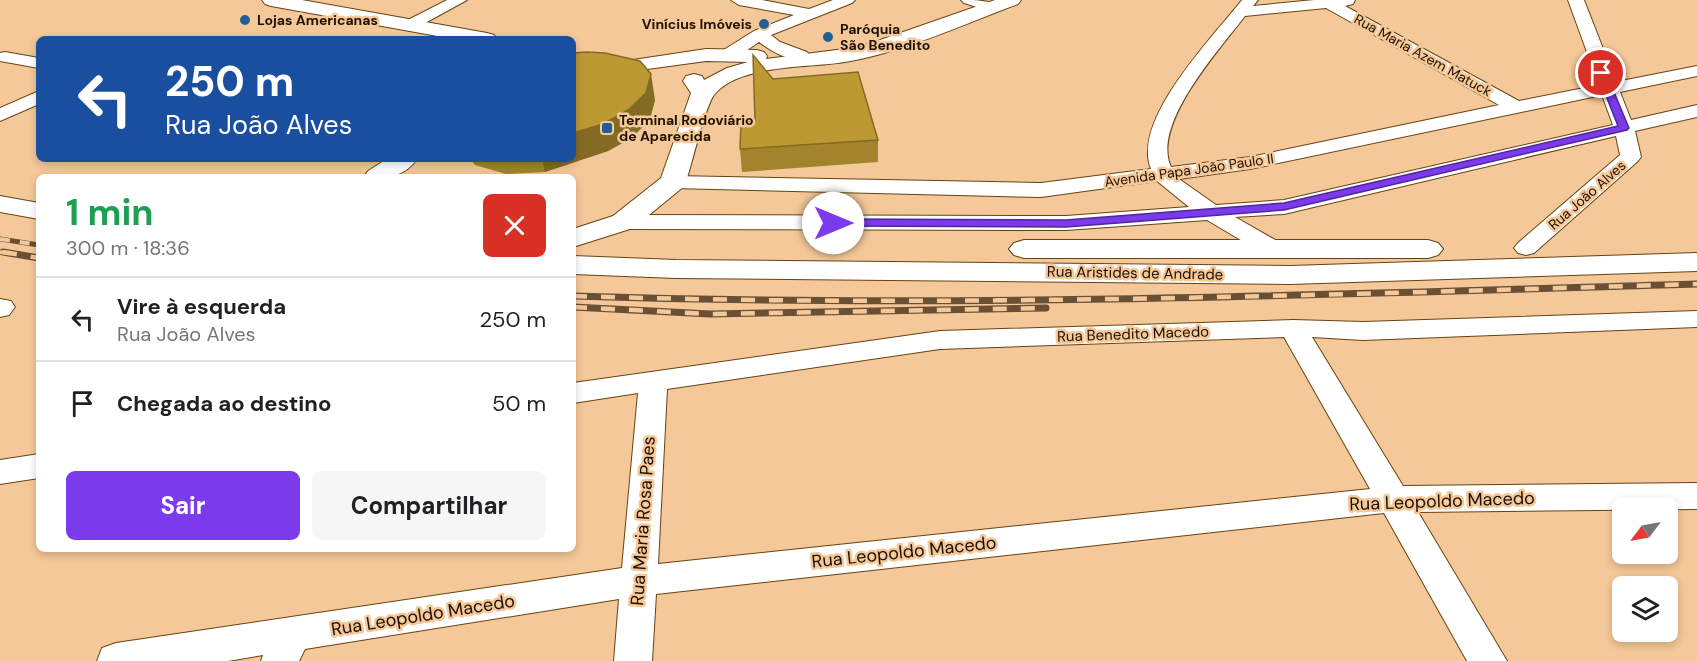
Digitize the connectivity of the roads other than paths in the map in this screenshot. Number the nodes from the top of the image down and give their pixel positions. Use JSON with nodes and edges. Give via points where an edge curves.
{"nodes":[{"id":1,"x":275,"y":0,"type":"edge"},
{"id":2,"x":459,"y":0,"type":"edge"},
{"id":3,"x":739,"y":0,"type":"edge"},
{"id":4,"x":847,"y":0,"type":"edge"},
{"id":5,"x":969,"y":0,"type":"edge"},
{"id":6,"x":1012,"y":0,"type":"edge"},
{"id":7,"x":1352,"y":0,"type":"edge"},
{"id":8,"x":1576,"y":0,"type":"edge"},
{"id":9,"x":1329,"y":3,"type":"junction"},
{"id":10,"x":1246,"y":6,"type":"edge"},
{"id":11,"x":993,"y":7,"type":"junction"},
{"id":12,"x":810,"y":14,"type":"junction"},
{"id":13,"x":408,"y":26,"type":"junction"},
{"id":14,"x":760,"y":34,"type":"junction"},
{"id":15,"x":469,"y":36,"type":"edge"},
{"id":16,"x":728,"y":55,"type":"junction"},
{"id":17,"x":801,"y":56,"type":"junction"},
{"id":18,"x":839,"y":56,"type":"junction"},
{"id":19,"x":5,"y":57,"type":"dead end"},
{"id":20,"x":36,"y":62,"type":"edge"},
{"id":21,"x":1697,"y":71,"type":"edge"},
{"id":22,"x":698,"y":87,"type":"junction"},
{"id":23,"x":1607,"y":89,"type":"junction"},
{"id":24,"x":36,"y":98,"type":"edge"},
{"id":25,"x":1516,"y":107,"type":"junction"},
{"id":26,"x":1697,"y":111,"type":"edge"},
{"id":27,"x":0,"y":115,"type":"edge"},
{"id":28,"x":1624,"y":128,"type":"junction"},
{"id":29,"x":400,"y":162,"type":"edge"},
{"id":30,"x":382,"y":174,"type":"edge"},
{"id":31,"x":1162,"y":175,"type":"junction"},
{"id":32,"x":673,"y":182,"type":"junction"},
{"id":33,"x":0,"y":204,"type":"edge"},
{"id":34,"x":36,"y":210,"type":"edge"},
{"id":35,"x":1209,"y":213,"type":"junction"},
{"id":36,"x":622,"y":222,"type":"junction"},
{"id":37,"x":576,"y":237,"type":"edge"},
{"id":38,"x":576,"y":244,"type":"edge"},
{"id":39,"x":1697,"y":246,"type":"edge"},
{"id":40,"x":1526,"y":248,"type":"junction"},
{"id":41,"x":1275,"y":250,"type":"junction"},
{"id":42,"x":1697,"y":262,"type":"edge"},
{"id":43,"x":576,"y":265,"type":"edge"},
{"id":44,"x":1697,"y":319,"type":"edge"},
{"id":45,"x":1293,"y":328,"type":"junction"},
{"id":46,"x":652,"y":382,"type":"junction"},
{"id":47,"x":576,"y":393,"type":"edge"},
{"id":48,"x":36,"y":466,"type":"edge"},
{"id":49,"x":0,"y":472,"type":"edge"},
{"id":50,"x":1697,"y":496,"type":"edge"},
{"id":51,"x":1393,"y":499,"type":"junction"},
{"id":52,"x":639,"y":581,"type":"junction"},
{"id":53,"x":286,"y":648,"type":"edge"},
{"id":54,"x":116,"y":661,"type":"edge"},
{"id":55,"x":633,"y":661,"type":"edge"},
{"id":56,"x":1488,"y":661,"type":"edge"}],
"edges":[{"from":1,"to":13,"type":"main road"},
{"from":2,"to":13,"type":"street"},
{"from":3,"to":12,"type":"street"},
{"from":4,"to":12,"type":"street"},
{"from":5,"to":11,"type":"street"},
{"from":6,"to":11,"type":"main road"},
{"from":7,"to":9,"type":"street"},
{"from":8,"to":23,"type":"street","name":"Rua João Alves"},
{"from":9,"to":10,"type":"street"},
{"from":9,"to":25,"type":"street","name":"Rua Maria Azem Matuck"},
{"from":10,"to":31,"type":"street","via":[[1181,88],[1159,130],[1155,155]]},
{"from":11,"to":18,"type":"main road","via":[[891,44]]},
{"from":12,"to":14,"type":"street"},
{"from":13,"to":15,"type":"main road"},
{"from":14,"to":16,"type":"street"},
{"from":14,"to":17,"type":"street","via":[[774,46]]},
{"from":16,"to":17,"type":"main road"},
{"from":16,"to":22,"type":"main road","via":[[729,63],[724,70]]},
{"from":16,"to":22,"type":"main road","via":[[630,63],[674,73]]},
{"from":17,"to":18,"type":"main road"},
{"from":18,"to":22,"type":"main road","via":[[742,68]]},
{"from":19,"to":20,"type":"street"},
{"from":21,"to":23,"type":"street","name":"Avenida Papa João Paulo II"},
{"from":22,"to":32,"type":"main road"},
{"from":23,"to":25,"type":"street","name":"Avenida Papa João Paulo II"},
{"from":23,"to":28,"type":"street","name":"Rua João Alves"},
{"from":24,"to":27,"type":"street"},
{"from":25,"to":31,"type":"street","name":"Avenida Papa João Paulo II","via":[[1250,163]]},
{"from":26,"to":28,"type":"street"},
{"from":28,"to":35,"type":"street","via":[[1284,207]]},
{"from":28,"to":40,"type":"street","name":"Rua João Alves","via":[[1631,158]]},
{"from":29,"to":30,"type":"main road"},
{"from":31,"to":32,"type":"street","name":"Avenida Papa João Paulo II","via":[[1041,190]]},
{"from":31,"to":35,"type":"street"},
{"from":32,"to":36,"type":"main road"},
{"from":33,"to":34,"type":"main road"},
{"from":35,"to":36,"type":"street","via":[[1066,224]]},
{"from":35,"to":41,"type":"street"},
{"from":36,"to":37,"type":"main road"},
{"from":38,"to":41,"type":"main road","name":"Rua Aristides de Andrade"},
{"from":39,"to":40,"type":"main road","name":"Rua Aristides de Andrade"},
{"from":40,"to":41,"type":"main road","name":"Rua Aristides de Andrade"},
{"from":42,"to":43,"type":"main road","name":"Rua Aristides de Andrade","via":[[1290,275]]},
{"from":44,"to":45,"type":"street","name":"Rua Benedito Macedo","via":[[1363,331]]},
{"from":45,"to":46,"type":"street","name":"Rua Benedito Macedo","via":[[940,340]]},
{"from":45,"to":51,"type":"street"},
{"from":46,"to":47,"type":"street","name":"Rua Benedito Macedo"},
{"from":46,"to":52,"type":"street","name":"Rua Maria Rosa Paes"},
{"from":48,"to":49,"type":"street"},
{"from":50,"to":51,"type":"street","name":"Rua Leopoldo Macedo"},
{"from":51,"to":52,"type":"street","name":"Rua Leopoldo Macedo"},
{"from":51,"to":56,"type":"street"},
{"from":52,"to":53,"type":"street","name":"Rua Leopoldo Macedo"},
{"from":52,"to":55,"type":"street","name":"Rua Maria Rosa Paes"},
{"from":53,"to":54,"type":"street","name":"Rua Leopoldo Macedo"}]}
